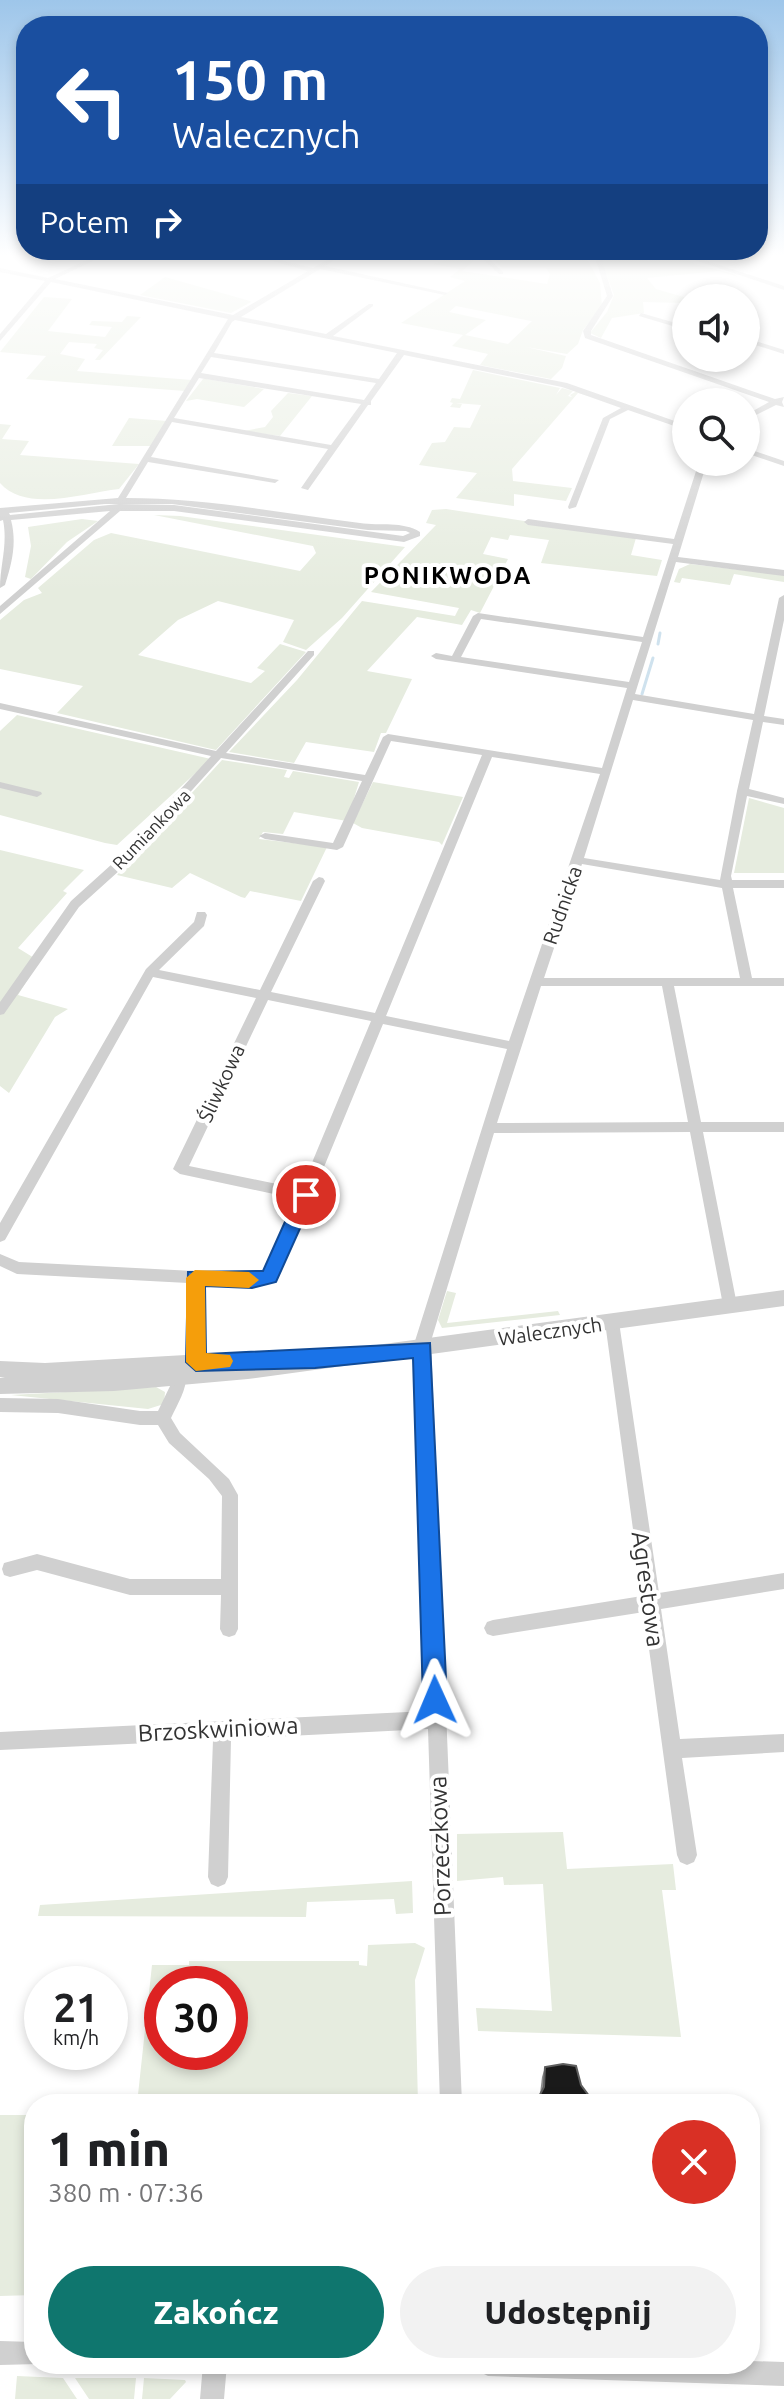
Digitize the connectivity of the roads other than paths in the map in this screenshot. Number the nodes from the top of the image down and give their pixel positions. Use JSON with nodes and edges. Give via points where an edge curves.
{"nodes":[{"id":1,"x":200,"y":369,"type":"edge"},
{"id":2,"x":301,"y":369,"type":"edge"},
{"id":3,"x":391,"y":369,"type":"edge"},
{"id":4,"x":485,"y":369,"type":"edge"},
{"id":5,"x":686,"y":369,"type":"edge"},
{"id":6,"x":197,"y":375,"type":"junction"},
{"id":7,"x":382,"y":382,"type":"junction"},
{"id":8,"x":781,"y":401,"type":"edge"},
{"id":9,"x":368,"y":403,"type":"junction"},
{"id":10,"x":628,"y":407,"type":"junction"},
{"id":11,"x":760,"y":411,"type":"edge"},
{"id":12,"x":171,"y":420,"type":"junction"},
{"id":13,"x":672,"y":423,"type":"edge"},
{"id":14,"x":334,"y":448,"type":"junction"},
{"id":15,"x":760,"y":455,"type":"edge"},
{"id":16,"x":147,"y":459,"type":"junction"},
{"id":17,"x":784,"y":464,"type":"edge"},
{"id":18,"x":699,"y":476,"type":"edge"},
{"id":19,"x":275,"y":480,"type":"dead end"},
{"id":20,"x":305,"y":488,"type":"dead end"},
{"id":21,"x":120,"y":504,"type":"junction"},
{"id":22,"x":572,"y":507,"type":"dead end"},
{"id":23,"x":2,"y":512,"type":"edge"},
{"id":24,"x":528,"y":522,"type":"dead end"},
{"id":25,"x":678,"y":542,"type":"junction"},
{"id":26,"x":673,"y":559,"type":"junction"},
{"id":27,"x":784,"y":573,"type":"edge"},
{"id":28,"x":0,"y":585,"type":"edge"},
{"id":29,"x":784,"y":598,"type":"edge"},
{"id":30,"x":0,"y":611,"type":"edge"},
{"id":31,"x":647,"y":640,"type":"junction"},
{"id":32,"x":780,"y":646,"type":"edge"},
{"id":33,"x":311,"y":653,"type":"dead end"},
{"id":34,"x":436,"y":656,"type":"dead end"},
{"id":35,"x":455,"y":659,"type":"junction"},
{"id":36,"x":632,"y":691,"type":"junction"},
{"id":37,"x":0,"y":706,"type":"edge"},
{"id":38,"x":760,"y":716,"type":"junction"},
{"id":39,"x":784,"y":722,"type":"edge"},
{"id":40,"x":488,"y":754,"type":"junction"},
{"id":41,"x":220,"y":755,"type":"junction"},
{"id":42,"x":605,"y":772,"type":"junction"},
{"id":43,"x":367,"y":779,"type":"junction"},
{"id":44,"x":0,"y":785,"type":"edge"},
{"id":45,"x":742,"y":791,"type":"junction"},
{"id":46,"x":37,"y":794,"type":"dead end"},
{"id":47,"x":784,"y":801,"type":"edge"},
{"id":48,"x":265,"y":836,"type":"dead end"},
{"id":49,"x":578,"y":860,"type":"junction"},
{"id":50,"x":319,"y":881,"type":"dead end"},
{"id":51,"x":725,"y":884,"type":"junction"},
{"id":52,"x":784,"y":884,"type":"edge"},
{"id":53,"x":201,"y":915,"type":"dead end"},
{"id":54,"x":150,"y":972,"type":"junction"},
{"id":55,"x":536,"y":982,"type":"junction"},
{"id":56,"x":667,"y":982,"type":"junction"},
{"id":57,"x":784,"y":982,"type":"edge"},
{"id":58,"x":747,"y":983,"type":"junction"},
{"id":59,"x":262,"y":995,"type":"junction"},
{"id":60,"x":0,"y":1011,"type":"edge"},
{"id":61,"x":378,"y":1019,"type":"junction"},
{"id":62,"x":514,"y":1046,"type":"junction"},
{"id":63,"x":784,"y":1127,"type":"edge"},
{"id":64,"x":489,"y":1128,"type":"junction"},
{"id":65,"x":696,"y":1128,"type":"junction"},
{"id":66,"x":306,"y":1195,"type":"junction"},
{"id":67,"x":0,"y":1236,"type":"edge"},
{"id":68,"x":0,"y":1260,"type":"edge"},
{"id":69,"x":195,"y":1278,"type":"junction"},
{"id":70,"x":784,"y":1298,"type":"edge"},
{"id":71,"x":730,"y":1305,"type":"junction"},
{"id":72,"x":612,"y":1322,"type":"junction"},
{"id":73,"x":423,"y":1349,"type":"junction"},
{"id":74,"x":0,"y":1369,"type":"edge"},
{"id":75,"x":188,"y":1370,"type":"junction"},
{"id":76,"x":0,"y":1386,"type":"edge"},
{"id":77,"x":0,"y":1405,"type":"edge"},
{"id":78,"x":163,"y":1418,"type":"junction"},
{"id":79,"x":10,"y":1569,"type":"dead end"},
{"id":80,"x":784,"y":1581,"type":"edge"},
{"id":81,"x":230,"y":1587,"type":"junction"},
{"id":82,"x":649,"y":1603,"type":"junction"},
{"id":83,"x":493,"y":1628,"type":"dead end"},
{"id":84,"x":229,"y":1629,"type":"dead end"},
{"id":85,"x":436,"y":1720,"type":"junction"},
{"id":86,"x":222,"y":1729,"type":"junction"},
{"id":87,"x":0,"y":1741,"type":"edge"},
{"id":88,"x":784,"y":1743,"type":"edge"},
{"id":89,"x":672,"y":1749,"type":"junction"},
{"id":90,"x":687,"y":1855,"type":"dead end"},
{"id":91,"x":218,"y":1877,"type":"dead end"},
{"id":92,"x":451,"y":2094,"type":"edge"},
{"id":93,"x":0,"y":2353,"type":"edge"},
{"id":94,"x":24,"y":2354,"type":"edge"},
{"id":95,"x":760,"y":2373,"type":"edge"},
{"id":96,"x":214,"y":2374,"type":"edge"},
{"id":97,"x":784,"y":2374,"type":"edge"},
{"id":98,"x":212,"y":2399,"type":"edge"}],
"edges":[{"from":1,"to":6,"type":"street"},
{"from":2,"to":7,"type":"street"},
{"from":3,"to":7,"type":"street"},
{"from":4,"to":10,"type":"street","via":[[564,385]]},
{"from":5,"to":8,"type":"street"},
{"from":6,"to":9,"type":"street"},
{"from":6,"to":12,"type":"street"},
{"from":7,"to":9,"type":"street"},
{"from":8,"to":11,"type":"street"},
{"from":9,"to":14,"type":"street"},
{"from":10,"to":13,"type":"street"},
{"from":10,"to":22,"type":"street","via":[[607,418]]},
{"from":12,"to":14,"type":"street"},
{"from":12,"to":16,"type":"street"},
{"from":14,"to":20,"type":"street"},
{"from":15,"to":17,"type":"street"},
{"from":16,"to":19,"type":"street"},
{"from":16,"to":21,"type":"street"},
{"from":18,"to":25,"type":"street","name":"Rudnicka"},
{"from":21,"to":21,"type":"street","via":[[406,539],[417,534],[408,528],[209,505]]},
{"from":21,"to":23,"type":"street"},
{"from":21,"to":30,"type":"street"},
{"from":23,"to":28,"type":"street","via":[[9,560]]},
{"from":24,"to":25,"type":"street"},
{"from":25,"to":26,"type":"street","name":"Rudnicka"},
{"from":26,"to":27,"type":"street"},
{"from":26,"to":31,"type":"street","name":"Rudnicka"},
{"from":29,"to":32,"type":"street"},
{"from":31,"to":35,"type":"street","via":[[478,616]]},
{"from":31,"to":36,"type":"street","name":"Rudnicka"},
{"from":32,"to":38,"type":"street"},
{"from":33,"to":41,"type":"street","name":"Rumiankowa"},
{"from":34,"to":35,"type":"street"},
{"from":35,"to":36,"type":"street"},
{"from":36,"to":38,"type":"street"},
{"from":36,"to":42,"type":"street","name":"Rudnicka"},
{"from":37,"to":41,"type":"street"},
{"from":38,"to":39,"type":"street"},
{"from":38,"to":45,"type":"street"},
{"from":40,"to":42,"type":"street"},
{"from":40,"to":43,"type":"street","via":[[388,737]]},
{"from":40,"to":61,"type":"street"},
{"from":41,"to":43,"type":"street"},
{"from":41,"to":60,"type":"street","name":"Rumiankowa","via":[[75,904]]},
{"from":42,"to":49,"type":"street","name":"Rudnicka"},
{"from":43,"to":48,"type":"street","via":[[337,847]]},
{"from":44,"to":46,"type":"street"},
{"from":45,"to":47,"type":"street"},
{"from":45,"to":51,"type":"street"},
{"from":49,"to":51,"type":"street"},
{"from":49,"to":55,"type":"street","name":"Rudnicka"},
{"from":50,"to":59,"type":"street","name":"Śliwkowa"},
{"from":51,"to":52,"type":"street"},
{"from":51,"to":58,"type":"street"},
{"from":53,"to":54,"type":"street","via":[[200,923]]},
{"from":54,"to":59,"type":"street"},
{"from":54,"to":67,"type":"street"},
{"from":55,"to":56,"type":"street"},
{"from":55,"to":62,"type":"street","name":"Rudnicka"},
{"from":56,"to":58,"type":"street"},
{"from":56,"to":65,"type":"street"},
{"from":57,"to":58,"type":"street"},
{"from":59,"to":61,"type":"street"},
{"from":59,"to":66,"type":"street","name":"Śliwkowa","via":[[180,1169]]},
{"from":61,"to":62,"type":"street"},
{"from":61,"to":66,"type":"street"},
{"from":62,"to":64,"type":"street","name":"Rudnicka"},
{"from":63,"to":65,"type":"street"},
{"from":64,"to":65,"type":"street"},
{"from":64,"to":73,"type":"street","name":"Rudnicka"},
{"from":65,"to":71,"type":"street"},
{"from":66,"to":69,"type":"street","via":[[269,1277]]},
{"from":68,"to":69,"type":"street","via":[[17,1268]]},
{"from":69,"to":75,"type":"street"},
{"from":70,"to":71,"type":"street","name":"Walecznych"},
{"from":71,"to":72,"type":"street","name":"Walecznych"},
{"from":72,"to":73,"type":"street","name":"Walecznych"},
{"from":72,"to":82,"type":"street","name":"Agrestowa"},
{"from":73,"to":75,"type":"street","name":"Walecznych"},
{"from":73,"to":85,"type":"street","name":"Porzeczkowa"},
{"from":74,"to":75,"type":"street","name":"Walecznych"},
{"from":75,"to":76,"type":"street","name":"Walecznych"},
{"from":75,"to":78,"type":"street"},
{"from":77,"to":78,"type":"street"},
{"from":78,"to":81,"type":"street","via":[[167,1430],[220,1478],[230,1495]]},
{"from":79,"to":81,"type":"street","via":[[26,1561],[130,1587]]},
{"from":80,"to":82,"type":"street"},
{"from":81,"to":84,"type":"street"},
{"from":82,"to":83,"type":"street"},
{"from":82,"to":89,"type":"street","name":"Agrestowa"},
{"from":85,"to":86,"type":"street","name":"Brzoskwiniowa"},
{"from":85,"to":92,"type":"street","name":"Porzeczkowa"},
{"from":86,"to":87,"type":"street","name":"Brzoskwiniowa"},
{"from":86,"to":91,"type":"street"},
{"from":88,"to":89,"type":"street"},
{"from":89,"to":90,"type":"street","name":"Agrestowa"},
{"from":93,"to":94,"type":"street"},
{"from":95,"to":97,"type":"street"},
{"from":96,"to":98,"type":"street"}]}
